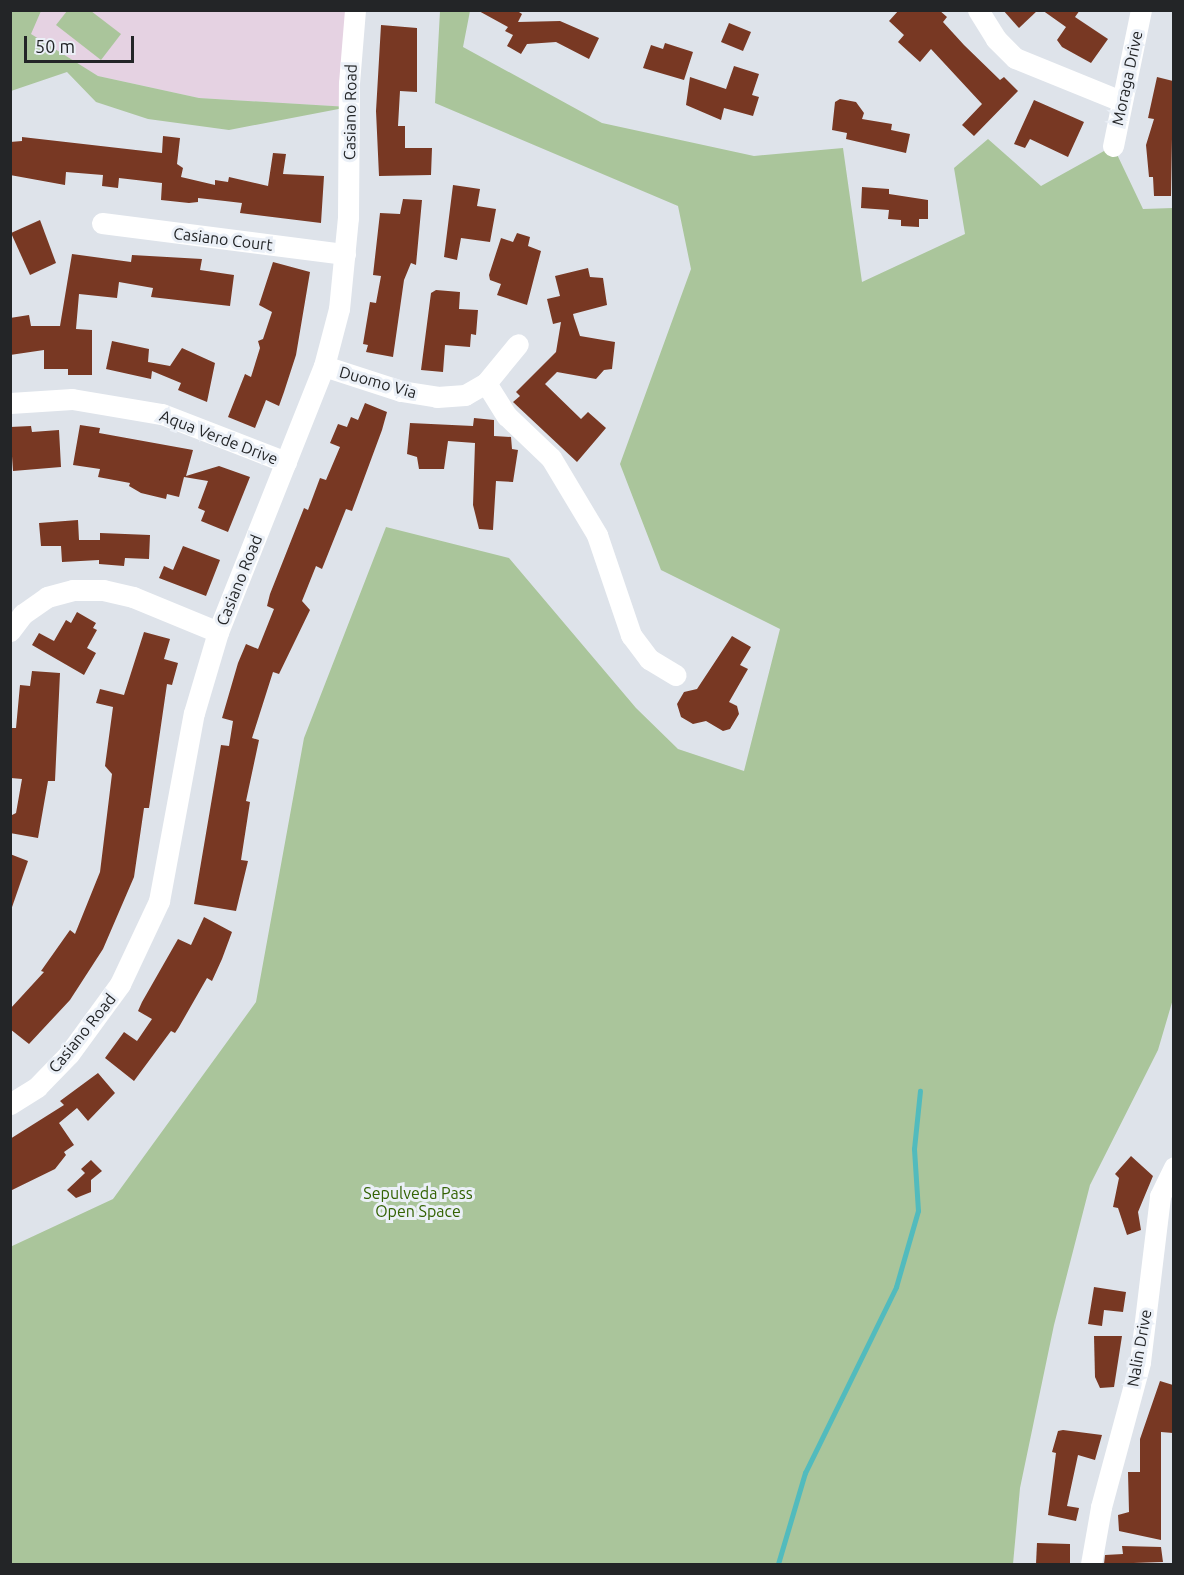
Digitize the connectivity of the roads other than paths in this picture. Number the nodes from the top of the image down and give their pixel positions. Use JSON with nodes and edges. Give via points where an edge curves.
{"nodes":[{"id":1,"x":355,"y":10,"type":"edge"},
{"id":2,"x":978,"y":10,"type":"edge"},
{"id":3,"x":1141,"y":10,"type":"edge"},
{"id":4,"x":1121,"y":101,"type":"junction"},
{"id":5,"x":1113,"y":146,"type":"dead end"},
{"id":6,"x":102,"y":223,"type":"dead end"},
{"id":7,"x":345,"y":254,"type":"junction"},
{"id":8,"x":518,"y":344,"type":"dead end"},
{"id":9,"x":324,"y":366,"type":"junction"},
{"id":10,"x":486,"y":383,"type":"junction"},
{"id":11,"x":10,"y":403,"type":"edge"},
{"id":12,"x":286,"y":462,"type":"junction"},
{"id":13,"x":10,"y":631,"type":"edge"},
{"id":14,"x":218,"y":632,"type":"junction"},
{"id":15,"x":676,"y":675,"type":"dead end"},
{"id":16,"x":10,"y":1104,"type":"edge"},
{"id":17,"x":1173,"y":1167,"type":"edge"},
{"id":18,"x":1091,"y":1564,"type":"edge"}],
"edges":[{"from":1,"to":7,"type":"street","name":"Casiano Road"},
{"from":2,"to":4,"type":"street","via":[[996,39],[1015,58]]},
{"from":3,"to":4,"type":"street","name":"Moraga Drive"},
{"from":4,"to":5,"type":"street","name":"Moraga Drive"},
{"from":6,"to":7,"type":"street","name":"Casiano Court"},
{"from":7,"to":9,"type":"street","name":"Casiano Road","via":[[339,309]]},
{"from":8,"to":10,"type":"street","name":"Duomo Via"},
{"from":9,"to":10,"type":"street","name":"Duomo Via","via":[[401,391],[437,397],[465,394]]},
{"from":9,"to":12,"type":"street","name":"Casiano Road"},
{"from":10,"to":15,"type":"street","via":[[507,416],[551,458],[597,535],[631,635],[650,659]]},
{"from":11,"to":12,"type":"street","name":"Aqua Verde Drive","via":[[72,399],[162,414]]},
{"from":12,"to":14,"type":"street","name":"Casiano Road"},
{"from":13,"to":14,"type":"street","via":[[23,614],[47,597],[73,590],[103,590],[133,597]]},
{"from":14,"to":16,"type":"street","name":"Casiano Road","via":[[194,714],[159,901],[141,946],[120,984],[69,1054],[37,1087]]},
{"from":17,"to":18,"type":"street","name":"Nalin Drive","via":[[1160,1196],[1140,1362],[1101,1507]]}]}
